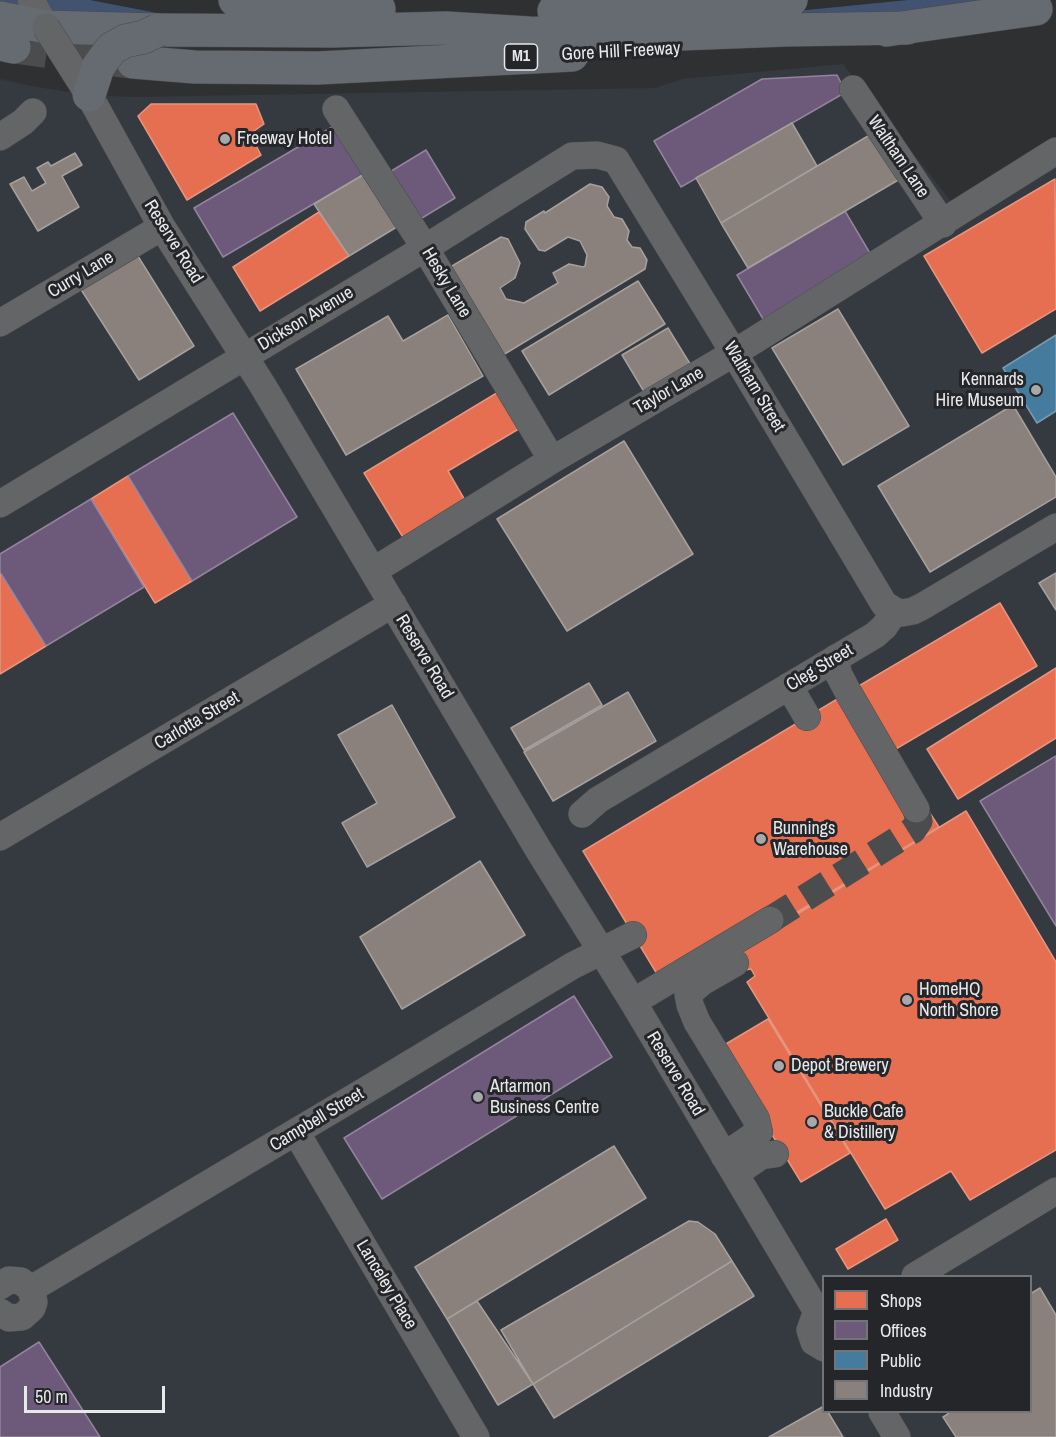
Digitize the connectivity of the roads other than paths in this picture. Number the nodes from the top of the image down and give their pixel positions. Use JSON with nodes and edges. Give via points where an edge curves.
{"nodes":[{"id":1,"x":235,"y":0,"type":"edge"},
{"id":2,"x":791,"y":0,"type":"edge"},
{"id":3,"x":1036,"y":9,"type":"dead end"},
{"id":4,"x":39,"y":13,"type":"edge"},
{"id":5,"x":907,"y":28,"type":"junction"},
{"id":6,"x":158,"y":30,"type":"junction"},
{"id":7,"x":4,"y":36,"type":"edge"},
{"id":8,"x":133,"y":62,"type":"tunnel mouth"},
{"id":9,"x":853,"y":89,"type":"dead end"},
{"id":10,"x":89,"y":95,"type":"junction"},
{"id":11,"x":336,"y":110,"type":"dead end"},
{"id":12,"x":33,"y":112,"type":"dead end"},
{"id":13,"x":0,"y":137,"type":"edge"},
{"id":14,"x":1056,"y":152,"type":"edge"},
{"id":15,"x":616,"y":160,"type":"joint"},
{"id":16,"x":943,"y":224,"type":"junction"},
{"id":17,"x":162,"y":227,"type":"junction"},
{"id":18,"x":425,"y":248,"type":"junction"},
{"id":19,"x":0,"y":323,"type":"edge"},
{"id":20,"x":734,"y":354,"type":"junction"},
{"id":21,"x":245,"y":356,"type":"junction"},
{"id":22,"x":552,"y":460,"type":"junction"},
{"id":23,"x":0,"y":504,"type":"edge"},
{"id":24,"x":1056,"y":526,"type":"edge"},
{"id":25,"x":373,"y":571,"type":"junction"},
{"id":26,"x":393,"y":604,"type":"junction"},
{"id":27,"x":895,"y":611,"type":"junction"},
{"id":28,"x":836,"y":658,"type":"junction"},
{"id":29,"x":789,"y":686,"type":"junction"},
{"id":30,"x":807,"y":717,"type":"dead end"},
{"id":31,"x":916,"y":809,"type":"dead end"},
{"id":32,"x":582,"y":814,"type":"dead end"},
{"id":33,"x":0,"y":837,"type":"edge"},
{"id":34,"x":770,"y":920,"type":"tunnel mouth"},
{"id":35,"x":633,"y":935,"type":"dead end"},
{"id":36,"x":601,"y":950,"type":"junction"},
{"id":37,"x":735,"y":963,"type":"dead end"},
{"id":38,"x":633,"y":1002,"type":"junction"},
{"id":39,"x":296,"y":1132,"type":"junction"},
{"id":40,"x":775,"y":1154,"type":"dead end"},
{"id":41,"x":729,"y":1165,"type":"junction"},
{"id":42,"x":1052,"y":1202,"type":"edge"},
{"id":43,"x":917,"y":1275,"type":"edge"},
{"id":44,"x":1,"y":1283,"type":"edge"},
{"id":45,"x":31,"y":1289,"type":"junction"},
{"id":46,"x":0,"y":1312,"type":"edge"},
{"id":47,"x":821,"y":1314,"type":"edge"},
{"id":48,"x":822,"y":1347,"type":"edge"},
{"id":49,"x":883,"y":1413,"type":"edge"},
{"id":50,"x":476,"y":1437,"type":"edge"},
{"id":51,"x":897,"y":1437,"type":"edge"}],
"edges":[{"from":1,"to":2,"type":"highway","via":[[440,11],[597,11]]},
{"from":3,"to":5,"type":"highway","name":"Gore Hill Freeway","number":"M1"},
{"from":4,"to":6,"type":"highway"},
{"from":4,"to":7,"type":"highway"},
{"from":4,"to":10,"type":"street","name":"Reserve Road","bridge":true},
{"from":5,"to":6,"type":"highway","via":[[654,35],[447,28]]},
{"from":5,"to":8,"type":"highway","name":"Gore Hill Freeway","number":"M1","via":[[664,51],[330,67],[251,69]]},
{"from":6,"to":10,"type":"highway","bridge":true,"via":[[111,49],[98,67]]},
{"from":9,"to":16,"type":"street","name":"Waltham Lane"},
{"from":10,"to":17,"type":"street","name":"Reserve Road"},
{"from":11,"to":18,"type":"street","name":"Hesky Lane"},
{"from":12,"to":13,"type":"street"},
{"from":14,"to":16,"type":"street","name":"Taylor Lane"},
{"from":15,"to":18,"type":"street","name":"Dickson Avenue","via":[[597,155],[572,156]]},
{"from":15,"to":20,"type":"street","name":"Waltham Street"},
{"from":16,"to":20,"type":"street","name":"Taylor Lane"},
{"from":17,"to":19,"type":"street","name":"Curry Lane"},
{"from":17,"to":21,"type":"street","name":"Reserve Road"},
{"from":18,"to":21,"type":"street","name":"Dickson Avenue"},
{"from":18,"to":22,"type":"street","name":"Hesky Lane"},
{"from":20,"to":22,"type":"street","name":"Taylor Lane"},
{"from":20,"to":27,"type":"street","name":"Waltham Street","via":[[884,604]]},
{"from":21,"to":23,"type":"street","name":"Dickson Avenue"},
{"from":21,"to":25,"type":"street","name":"Reserve Road"},
{"from":22,"to":25,"type":"street","name":"Taylor Lane"},
{"from":24,"to":27,"type":"street","via":[[923,606],[913,611]]},
{"from":25,"to":26,"type":"street","name":"Reserve Road"},
{"from":26,"to":33,"type":"street","name":"Carlotta Street"},
{"from":26,"to":36,"type":"street","name":"Reserve Road"},
{"from":27,"to":28,"type":"street","name":"Cleg Street","via":[[876,635]]},
{"from":28,"to":29,"type":"street","name":"Cleg Street"},
{"from":28,"to":31,"type":"street","via":[[838,673],[848,692]]},
{"from":29,"to":30,"type":"street"},
{"from":29,"to":32,"type":"street","name":"Cleg Street","via":[[598,800]]},
{"from":34,"to":38,"type":"street"},
{"from":35,"to":36,"type":"street","name":"Campbell Street"},
{"from":36,"to":38,"type":"street","name":"Reserve Road"},
{"from":36,"to":39,"type":"street","name":"Campbell Street"},
{"from":37,"to":41,"type":"street","via":[[688,994],[697,1022],[758,1126],[759,1132]]},
{"from":38,"to":41,"type":"street","name":"Reserve Road"},
{"from":39,"to":45,"type":"street","name":"Campbell Street"},
{"from":39,"to":50,"type":"street","name":"Lanceley Place"},
{"from":40,"to":41,"type":"street"},
{"from":41,"to":47,"type":"street","name":"Reserve Road"},
{"from":42,"to":43,"type":"street"},
{"from":44,"to":45,"type":"street","via":[[21,1281]]},
{"from":45,"to":46,"type":"street","via":[[34,1302],[28,1313],[9,1318]]},
{"from":47,"to":48,"type":"street","via":[[810,1330],[814,1342]]},
{"from":49,"to":51,"type":"street"}]}
